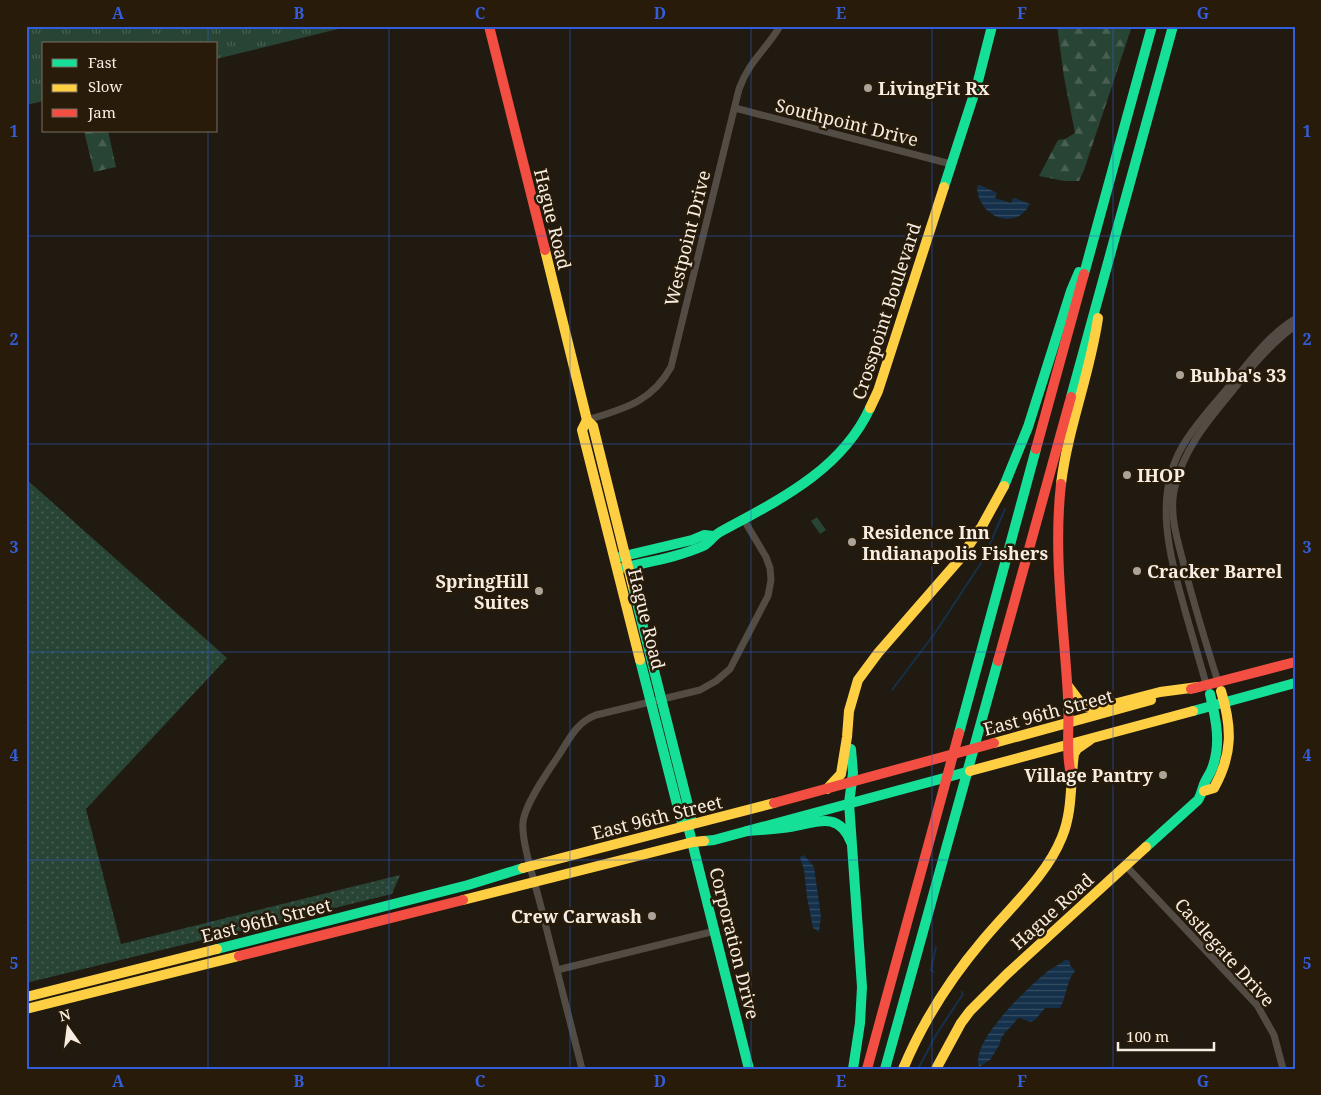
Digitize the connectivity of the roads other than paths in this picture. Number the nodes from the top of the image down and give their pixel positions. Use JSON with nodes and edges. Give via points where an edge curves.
{"nodes":[{"id":1,"x":489,"y":26,"type":"edge"},
{"id":2,"x":780,"y":26,"type":"edge"},
{"id":3,"x":992,"y":26,"type":"edge"},
{"id":4,"x":1152,"y":26,"type":"edge"},
{"id":5,"x":1173,"y":26,"type":"edge"},
{"id":6,"x":735,"y":108,"type":"junction"},
{"id":7,"x":952,"y":164,"type":"junction"},
{"id":8,"x":1095,"y":232,"type":"junction"},
{"id":9,"x":1102,"y":290,"type":"junction"},
{"id":10,"x":1295,"y":319,"type":"edge"},
{"id":11,"x":1295,"y":326,"type":"edge"},
{"id":12,"x":587,"y":420,"type":"junction"},
{"id":13,"x":744,"y":520,"type":"junction"},
{"id":14,"x":622,"y":562,"type":"junction"},
{"id":15,"x":1295,"y":662,"type":"edge"},
{"id":16,"x":1295,"y":683,"type":"edge"},
{"id":17,"x":1067,"y":684,"type":"junction"},
{"id":18,"x":1220,"y":687,"type":"junction"},
{"id":19,"x":1205,"y":689,"type":"junction"},
{"id":20,"x":656,"y":700,"type":"junction"},
{"id":21,"x":1225,"y":702,"type":"junction"},
{"id":22,"x":1213,"y":706,"type":"junction"},
{"id":23,"x":1068,"y":724,"type":"junction"},
{"id":24,"x":847,"y":737,"type":"junction"},
{"id":25,"x":1090,"y":740,"type":"junction"},
{"id":26,"x":1067,"y":745,"type":"junction"},
{"id":27,"x":1072,"y":780,"type":"junction"},
{"id":28,"x":851,"y":782,"type":"junction"},
{"id":29,"x":827,"y":789,"type":"junction"},
{"id":30,"x":1204,"y":791,"type":"junction"},
{"id":31,"x":850,"y":803,"type":"junction"},
{"id":32,"x":688,"y":824,"type":"junction"},
{"id":33,"x":747,"y":831,"type":"junction"},
{"id":34,"x":692,"y":842,"type":"junction"},
{"id":35,"x":852,"y":849,"type":"junction"},
{"id":36,"x":531,"y":866,"type":"junction"},
{"id":37,"x":1126,"y":866,"type":"junction"},
{"id":38,"x":534,"y":882,"type":"junction"},
{"id":39,"x":468,"y":885,"type":"junction"},
{"id":40,"x":430,"y":908,"type":"junction"},
{"id":41,"x":309,"y":925,"type":"junction"},
{"id":42,"x":715,"y":931,"type":"junction"},
{"id":43,"x":240,"y":956,"type":"junction"},
{"id":44,"x":557,"y":970,"type":"junction"},
{"id":45,"x":26,"y":996,"type":"edge"},
{"id":46,"x":26,"y":1010,"type":"edge"},
{"id":47,"x":582,"y":1069,"type":"edge"},
{"id":48,"x":749,"y":1069,"type":"edge"},
{"id":49,"x":854,"y":1069,"type":"edge"},
{"id":50,"x":866,"y":1069,"type":"edge"},
{"id":51,"x":884,"y":1069,"type":"edge"},
{"id":52,"x":903,"y":1069,"type":"edge"},
{"id":53,"x":936,"y":1069,"type":"edge"},
{"id":54,"x":1283,"y":1069,"type":"edge"}],
"edges":[{"from":1,"to":12,"type":"main road","name":"Hague Road"},
{"from":2,"to":6,"type":"street","name":"Westpoint Drive","via":[[744,75]]},
{"from":3,"to":7,"type":"main road","name":"Crosspoint Boulevard"},
{"from":4,"to":8,"type":"main road"},
{"from":5,"to":9,"type":"main road"},
{"from":6,"to":7,"type":"street","name":"Southpoint Drive"},
{"from":6,"to":12,"type":"street","name":"Westpoint Drive","via":[[671,366],[659,384],[632,406]]},
{"from":7,"to":13,"type":"main road","name":"Crosspoint Boulevard","via":[[878,391],[865,420],[826,468]]},
{"from":8,"to":24,"type":"main road","via":[[1071,291],[1018,454],[999,497],[959,560],[858,680],[849,710]]},
{"from":8,"to":50,"type":"main road"},
{"from":9,"to":17,"type":"main road","via":[[1096,337],[1068,446],[1056,530]]},
{"from":9,"to":51,"type":"main road"},
{"from":10,"to":19,"type":"street","via":[[1264,345],[1200,421],[1182,446],[1168,486],[1166,518],[1172,561]]},
{"from":11,"to":18,"type":"street","via":[[1253,366],[1205,424],[1185,456],[1174,489],[1172,506],[1178,544]]},
{"from":12,"to":14,"type":"main road","name":"Hague Road","via":[[582,430]]},
{"from":13,"to":14,"type":"main road","name":"Crosspoint Boulevard","via":[[714,536],[704,536]]},
{"from":13,"to":20,"type":"street","via":[[770,568],[768,596],[726,673],[704,688]]},
{"from":14,"to":20,"type":"main road","name":"Hague Road"},
{"from":15,"to":18,"type":"main road","name":"East 96th Street"},
{"from":16,"to":21,"type":"main road","name":"East 96th Street"},
{"from":17,"to":19,"type":"main road","via":[[1086,707],[1098,708],[1160,692]]},
{"from":17,"to":23,"type":"main road"},
{"from":18,"to":19,"type":"main road","name":"East 96th Street"},
{"from":18,"to":21,"type":"main road","name":"Hague Road"},
{"from":19,"to":22,"type":"main road","name":"Hague Road"},
{"from":19,"to":23,"type":"main road","name":"East 96th Street"},
{"from":20,"to":32,"type":"main road","name":"Hague Road","via":[[681,820]]},
{"from":20,"to":36,"type":"street","via":[[592,716],[575,729],[523,820]]},
{"from":21,"to":22,"type":"main road","name":"East 96th Street"},
{"from":21,"to":30,"type":"main road","name":"Hague Road","via":[[1230,726],[1228,757],[1214,788]]},
{"from":22,"to":25,"type":"main road","name":"East 96th Street"},
{"from":22,"to":30,"type":"main road","name":"Hague Road","via":[[1218,740],[1213,768],[1204,784]]},
{"from":23,"to":26,"type":"main road"},
{"from":23,"to":28,"type":"main road","name":"East 96th Street"},
{"from":24,"to":28,"type":"main road"},
{"from":24,"to":29,"type":"main road","via":[[842,774]]},
{"from":25,"to":26,"type":"main road","name":"East 96th Street"},
{"from":25,"to":27,"type":"main road","via":[[1074,754]]},
{"from":26,"to":27,"type":"main road","via":[[1068,770]]},
{"from":26,"to":31,"type":"main road","name":"East 96th Street"},
{"from":27,"to":52,"type":"main road","via":[[1066,826],[1055,854],[947,987]]},
{"from":28,"to":29,"type":"main road","name":"East 96th Street"},
{"from":28,"to":31,"type":"main road"},
{"from":29,"to":32,"type":"main road","name":"East 96th Street"},
{"from":30,"to":37,"type":"main road","name":"Hague Road","via":[[1191,807]]},
{"from":31,"to":33,"type":"main road","name":"East 96th Street"},
{"from":31,"to":35,"type":"main road"},
{"from":32,"to":34,"type":"main road","name":"Corporation Drive"},
{"from":32,"to":36,"type":"main road","name":"East 96th Street"},
{"from":33,"to":34,"type":"main road","name":"East 96th Street"},
{"from":33,"to":35,"type":"main road","via":[[826,820],[845,832]]},
{"from":34,"to":38,"type":"main road","name":"East 96th Street"},
{"from":34,"to":42,"type":"main road","name":"Corporation Drive"},
{"from":35,"to":49,"type":"main road","via":[[862,987]]},
{"from":36,"to":38,"type":"street"},
{"from":36,"to":39,"type":"main road","name":"East 96th Street"},
{"from":37,"to":53,"type":"main road","name":"Hague Road","via":[[1006,974],[970,1011]]},
{"from":37,"to":54,"type":"street","name":"Castlegate Drive","via":[[1257,1005],[1272,1032]]},
{"from":38,"to":40,"type":"main road","name":"East 96th Street"},
{"from":38,"to":44,"type":"street"},
{"from":39,"to":40,"type":"main road","via":[[432,901]]},
{"from":39,"to":41,"type":"main road","name":"East 96th Street"},
{"from":40,"to":43,"type":"main road","name":"East 96th Street"},
{"from":41,"to":43,"type":"main road","via":[[307,933],[266,944]]},
{"from":41,"to":45,"type":"main road","name":"East 96th Street"},
{"from":42,"to":44,"type":"street"},
{"from":42,"to":48,"type":"main road","name":"Corporation Drive"},
{"from":43,"to":46,"type":"main road","name":"East 96th Street"},
{"from":44,"to":47,"type":"street"}]}
